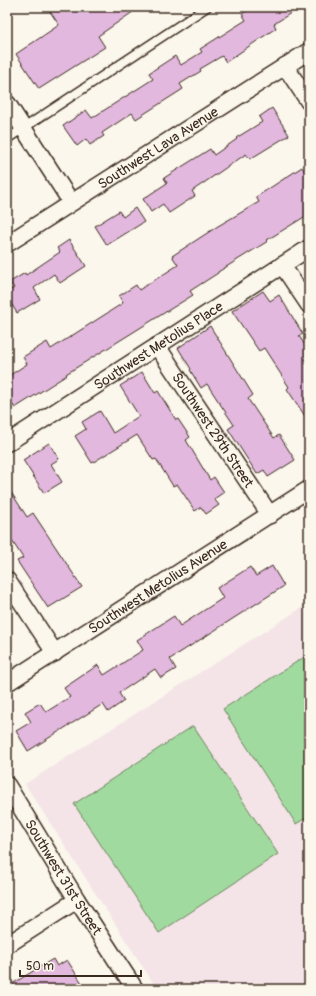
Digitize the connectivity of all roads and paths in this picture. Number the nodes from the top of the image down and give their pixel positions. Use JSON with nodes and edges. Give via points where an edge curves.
{"nodes":[{"id":1,"x":207,"y":7,"type":"edge"},
{"id":2,"x":309,"y":51,"type":"edge"},
{"id":3,"x":285,"y":66,"type":"junction"},
{"id":4,"x":309,"y":102,"type":"edge"},
{"id":5,"x":7,"y":103,"type":"edge"},
{"id":6,"x":24,"y":128,"type":"junction"},
{"id":7,"x":7,"y":139,"type":"edge"},
{"id":8,"x":71,"y":202,"type":"junction"},
{"id":9,"x":7,"y":244,"type":"edge"},
{"id":10,"x":309,"y":248,"type":"edge"},
{"id":11,"x":282,"y":265,"type":"junction"},
{"id":12,"x":309,"y":305,"type":"edge"},
{"id":13,"x":157,"y":346,"type":"junction"},
{"id":14,"x":7,"y":442,"type":"edge"},
{"id":15,"x":309,"y":490,"type":"edge"},
{"id":16,"x":270,"y":515,"type":"junction"},
{"id":17,"x":7,"y":580,"type":"edge"},
{"id":18,"x":55,"y":653,"type":"junction"},
{"id":19,"x":7,"y":683,"type":"edge"},
{"id":20,"x":7,"y":785,"type":"edge"},
{"id":21,"x":77,"y":900,"type":"junction"},
{"id":22,"x":7,"y":945,"type":"edge"},
{"id":23,"x":135,"y":989,"type":"edge"}],
"edges":[{"from":1,"to":6,"type":"lane"},
{"from":2,"to":3,"type":"street","name":"Southwest Lava Avenue"},
{"from":3,"to":4,"type":"street"},
{"from":3,"to":8,"type":"street","name":"Southwest Lava Avenue"},
{"from":5,"to":6,"type":"street"},
{"from":6,"to":7,"type":"lane"},
{"from":6,"to":8,"type":"street"},
{"from":8,"to":9,"type":"street","name":"Southwest Lava Avenue"},
{"from":10,"to":11,"type":"street","name":"Southwest Metolius Place"},
{"from":11,"to":12,"type":"street"},
{"from":11,"to":13,"type":"street","name":"Southwest Metolius Place"},
{"from":13,"to":14,"type":"street","name":"Southwest Metolius Place"},
{"from":13,"to":16,"type":"street","name":"Southwest 29th Street"},
{"from":15,"to":16,"type":"street","name":"Southwest Metolius Avenue"},
{"from":16,"to":18,"type":"street","name":"Southwest Metolius Avenue"},
{"from":17,"to":18,"type":"street"},
{"from":18,"to":19,"type":"street","name":"Southwest Metolius Avenue"},
{"from":20,"to":21,"type":"street","name":"Southwest 31st Street"},
{"from":21,"to":22,"type":"street"},
{"from":21,"to":23,"type":"street","name":"Southwest 31st Street"}]}
